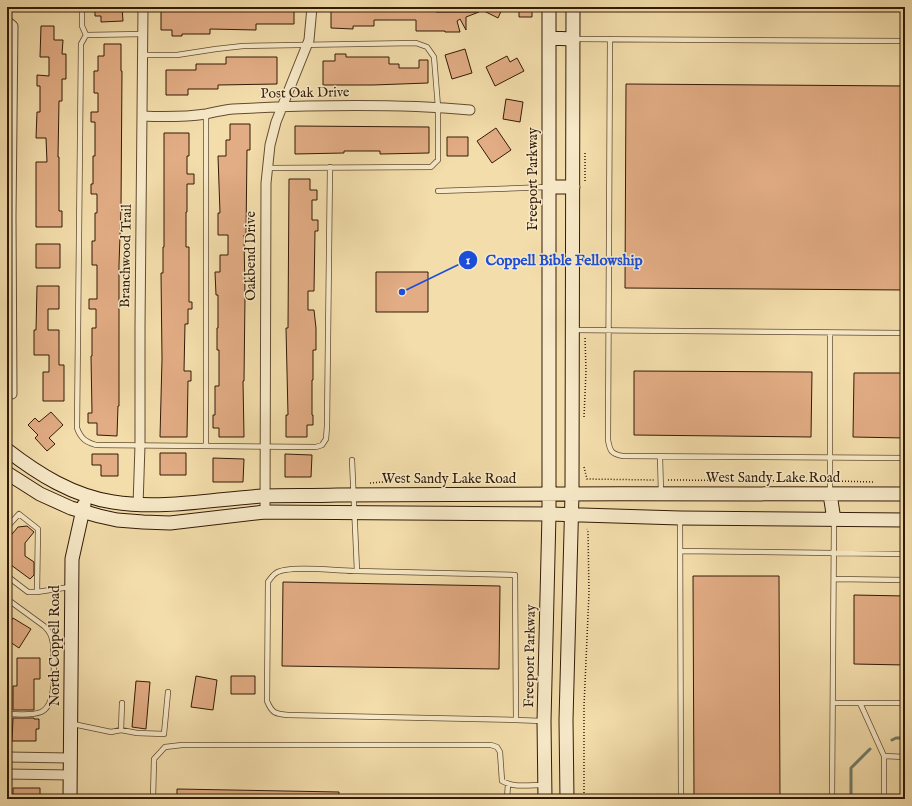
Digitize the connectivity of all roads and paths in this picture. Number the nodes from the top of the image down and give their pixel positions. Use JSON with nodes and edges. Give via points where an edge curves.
{"nodes":[{"id":1,"x":82,"y":7,"type":"edge"},
{"id":2,"x":143,"y":7,"type":"edge"},
{"id":3,"x":312,"y":7,"type":"edge"},
{"id":4,"x":549,"y":7,"type":"edge"},
{"id":5,"x":573,"y":7,"type":"edge"},
{"id":6,"x":10,"y":23,"type":"edge"},
{"id":7,"x":143,"y":34,"type":"junction"},
{"id":8,"x":86,"y":35,"type":"junction"},
{"id":9,"x":549,"y":38,"type":"junction"},
{"id":10,"x":573,"y":39,"type":"junction"},
{"id":11,"x":610,"y":39,"type":"junction"},
{"id":12,"x":905,"y":41,"type":"edge"},
{"id":13,"x":307,"y":45,"type":"junction"},
{"id":14,"x":143,"y":55,"type":"junction"},
{"id":15,"x":282,"y":107,"type":"junction"},
{"id":16,"x":438,"y":107,"type":"junction"},
{"id":17,"x":470,"y":110,"type":"dead end"},
{"id":18,"x":206,"y":114,"type":"junction"},
{"id":19,"x":142,"y":116,"type":"junction"},
{"id":20,"x":330,"y":167,"type":"junction"},
{"id":21,"x":268,"y":168,"type":"junction"},
{"id":22,"x":549,"y":187,"type":"junction"},
{"id":23,"x":573,"y":187,"type":"junction"},
{"id":24,"x":438,"y":192,"type":"dead end"},
{"id":25,"x":9,"y":216,"type":"edge"},
{"id":26,"x":549,"y":329,"type":"junction"},
{"id":27,"x":578,"y":330,"type":"junction"},
{"id":28,"x":608,"y":330,"type":"junction"},
{"id":29,"x":830,"y":333,"type":"junction"},
{"id":30,"x":905,"y":333,"type":"edge"},
{"id":31,"x":12,"y":394,"type":"dead end"},
{"id":32,"x":584,"y":420,"type":"dead end"},
{"id":33,"x":140,"y":445,"type":"junction"},
{"id":34,"x":206,"y":446,"type":"junction"},
{"id":35,"x":265,"y":446,"type":"junction"},
{"id":36,"x":7,"y":450,"type":"edge"},
{"id":37,"x":660,"y":457,"type":"junction"},
{"id":38,"x":830,"y":458,"type":"junction"},
{"id":39,"x":905,"y":458,"type":"edge"},
{"id":40,"x":352,"y":460,"type":"dead end"},
{"id":41,"x":584,"y":466,"type":"dead end"},
{"id":42,"x":7,"y":474,"type":"edge"},
{"id":43,"x":660,"y":480,"type":"junction"},
{"id":44,"x":875,"y":482,"type":"dead end"},
{"id":45,"x":830,"y":488,"type":"junction"},
{"id":46,"x":549,"y":494,"type":"junction"},
{"id":47,"x":572,"y":494,"type":"junction"},
{"id":48,"x":661,"y":494,"type":"junction"},
{"id":49,"x":905,"y":494,"type":"edge"},
{"id":50,"x":87,"y":495,"type":"junction"},
{"id":51,"x":354,"y":495,"type":"junction"},
{"id":52,"x":265,"y":496,"type":"junction"},
{"id":53,"x":138,"y":506,"type":"junction"},
{"id":54,"x":82,"y":512,"type":"junction"},
{"id":55,"x":265,"y":512,"type":"junction"},
{"id":56,"x":355,"y":513,"type":"junction"},
{"id":57,"x":549,"y":514,"type":"junction"},
{"id":58,"x":571,"y":515,"type":"junction"},
{"id":59,"x":680,"y":518,"type":"junction"},
{"id":60,"x":834,"y":520,"type":"junction"},
{"id":61,"x":905,"y":520,"type":"edge"},
{"id":62,"x":7,"y":527,"type":"edge"},
{"id":63,"x":587,"y":529,"type":"dead end"},
{"id":64,"x":680,"y":551,"type":"junction"},
{"id":65,"x":834,"y":554,"type":"junction"},
{"id":66,"x":905,"y":554,"type":"edge"},
{"id":67,"x":357,"y":571,"type":"junction"},
{"id":68,"x":7,"y":576,"type":"edge"},
{"id":69,"x":834,"y":579,"type":"junction"},
{"id":70,"x":905,"y":580,"type":"edge"},
{"id":71,"x":72,"y":586,"type":"junction"},
{"id":72,"x":37,"y":592,"type":"junction"},
{"id":73,"x":7,"y":599,"type":"edge"},
{"id":74,"x":168,"y":692,"type":"dead end"},
{"id":75,"x":122,"y":703,"type":"dead end"},
{"id":76,"x":860,"y":703,"type":"junction"},
{"id":77,"x":905,"y":703,"type":"edge"},
{"id":78,"x":833,"y":704,"type":"junction"},
{"id":79,"x":7,"y":714,"type":"edge"},
{"id":80,"x":516,"y":720,"type":"junction"},
{"id":81,"x":566,"y":720,"type":"junction"},
{"id":82,"x":544,"y":721,"type":"junction"},
{"id":83,"x":71,"y":723,"type":"junction"},
{"id":84,"x":121,"y":730,"type":"junction"},
{"id":85,"x":884,"y":756,"type":"junction"},
{"id":86,"x":7,"y":757,"type":"edge"},
{"id":87,"x":905,"y":757,"type":"edge"},
{"id":88,"x":70,"y":758,"type":"junction"},
{"id":89,"x":7,"y":774,"type":"edge"},
{"id":90,"x":70,"y":775,"type":"junction"},
{"id":91,"x":508,"y":784,"type":"junction"},
{"id":92,"x":545,"y":785,"type":"junction"},
{"id":93,"x":70,"y":799,"type":"edge"},
{"id":94,"x":153,"y":799,"type":"edge"},
{"id":95,"x":507,"y":799,"type":"edge"},
{"id":96,"x":545,"y":799,"type":"edge"},
{"id":97,"x":567,"y":799,"type":"edge"},
{"id":98,"x":584,"y":799,"type":"edge"},
{"id":99,"x":681,"y":799,"type":"edge"},
{"id":100,"x":832,"y":799,"type":"edge"},
{"id":101,"x":884,"y":799,"type":"edge"}],
"edges":[{"from":1,"to":8,"type":"lane","via":[[82,26]]},
{"from":2,"to":7,"type":"street","name":"Branchwood Trail"},
{"from":3,"to":13,"type":"street","name":"Oakbend Drive"},
{"from":4,"to":9,"type":"main road","name":"Freeport Parkway"},
{"from":5,"to":10,"type":"main road"},
{"from":6,"to":25,"type":"street"},
{"from":7,"to":8,"type":"lane"},
{"from":7,"to":14,"type":"street","name":"Branchwood Trail"},
{"from":8,"to":33,"type":"lane","via":[[81,44],[77,428],[80,437],[96,445]]},
{"from":9,"to":10,"type":"main road"},
{"from":9,"to":22,"type":"main road","name":"Freeport Parkway"},
{"from":10,"to":11,"type":"lane"},
{"from":10,"to":23,"type":"main road"},
{"from":11,"to":12,"type":"lane"},
{"from":11,"to":28,"type":"lane"},
{"from":13,"to":14,"type":"lane","via":[[243,46],[177,55]]},
{"from":13,"to":15,"type":"street","name":"Oakbend Drive"},
{"from":13,"to":16,"type":"lane","via":[[416,43],[427,47],[434,57]]},
{"from":14,"to":19,"type":"street","name":"Branchwood Trail"},
{"from":15,"to":16,"type":"street","name":"Post Oak Drive"},
{"from":15,"to":18,"type":"street","name":"Post Oak Drive","via":[[223,110]]},
{"from":15,"to":21,"type":"street","name":"Oakbend Drive","via":[[273,133]]},
{"from":16,"to":17,"type":"street","name":"Post Oak Drive"},
{"from":16,"to":20,"type":"lane","via":[[438,160],[431,167]]},
{"from":18,"to":19,"type":"street","name":"Post Oak Drive"},
{"from":18,"to":34,"type":"lane"},
{"from":19,"to":33,"type":"street","name":"Branchwood Trail"},
{"from":20,"to":21,"type":"lane"},
{"from":20,"to":35,"type":"lane","via":[[326,439],[322,445],[316,447]]},
{"from":21,"to":35,"type":"street","name":"Oakbend Drive","via":[[265,200]]},
{"from":22,"to":23,"type":"main road"},
{"from":22,"to":24,"type":"lane"},
{"from":22,"to":26,"type":"main road","name":"Freeport Parkway"},
{"from":23,"to":27,"type":"main road"},
{"from":25,"to":31,"type":"street"},
{"from":26,"to":27,"type":"main road"},
{"from":26,"to":46,"type":"main road","name":"Freeport Parkway"},
{"from":27,"to":28,"type":"lane"},
{"from":27,"to":32,"type":"path","via":[[586,372]]},
{"from":27,"to":47,"type":"main road"},
{"from":28,"to":29,"type":"lane"},
{"from":28,"to":37,"type":"lane","via":[[610,450],[615,455]]},
{"from":29,"to":30,"type":"lane"},
{"from":29,"to":38,"type":"lane"},
{"from":33,"to":34,"type":"lane"},
{"from":33,"to":53,"type":"street","name":"Branchwood Trail"},
{"from":34,"to":35,"type":"lane"},
{"from":35,"to":52,"type":"street","name":"Oakbend Drive"},
{"from":36,"to":50,"type":"main road","name":"West Sandy Lake Road","via":[[44,477]]},
{"from":37,"to":38,"type":"lane"},
{"from":37,"to":43,"type":"lane"},
{"from":38,"to":39,"type":"lane"},
{"from":38,"to":45,"type":"lane"},
{"from":40,"to":51,"type":"lane"},
{"from":41,"to":43,"type":"path","via":[[587,479]]},
{"from":42,"to":54,"type":"main road","via":[[40,494]]},
{"from":43,"to":45,"type":"path"},
{"from":43,"to":48,"type":"lane"},
{"from":44,"to":45,"type":"path"},
{"from":45,"to":48,"type":"main road","name":"West Sandy Lake Road"},
{"from":45,"to":49,"type":"main road","name":"West Sandy Lake Road"},
{"from":45,"to":60,"type":"main road"},
{"from":46,"to":47,"type":"main road","name":"West Sandy Lake Road"},
{"from":46,"to":51,"type":"main road","name":"West Sandy Lake Road"},
{"from":46,"to":57,"type":"main road","name":"Freeport Parkway"},
{"from":47,"to":48,"type":"main road","name":"West Sandy Lake Road"},
{"from":47,"to":58,"type":"main road"},
{"from":50,"to":53,"type":"main road","name":"West Sandy Lake Road"},
{"from":50,"to":54,"type":"main road","name":"North Coppell Road"},
{"from":51,"to":52,"type":"main road","name":"West Sandy Lake Road"},
{"from":51,"to":56,"type":"lane"},
{"from":52,"to":53,"type":"main road","name":"West Sandy Lake Road"},
{"from":52,"to":55,"type":"street","name":"Oakbend Drive"},
{"from":54,"to":55,"type":"main road","via":[[117,520],[170,523]]},
{"from":54,"to":71,"type":"main road","name":"North Coppell Road","via":[[72,559]]},
{"from":55,"to":56,"type":"main road"},
{"from":56,"to":57,"type":"main road"},
{"from":56,"to":67,"type":"lane"},
{"from":57,"to":58,"type":"main road"},
{"from":57,"to":82,"type":"main road","name":"Freeport Parkway"},
{"from":58,"to":59,"type":"main road"},
{"from":58,"to":81,"type":"main road"},
{"from":59,"to":60,"type":"main road"},
{"from":59,"to":64,"type":"lane"},
{"from":60,"to":61,"type":"main road"},
{"from":60,"to":65,"type":"lane"},
{"from":62,"to":72,"type":"lane","via":[[19,514],[38,529]]},
{"from":63,"to":98,"type":"path","via":[[589,593],[584,706]]},
{"from":64,"to":65,"type":"lane"},
{"from":64,"to":99,"type":"lane"},
{"from":65,"to":66,"type":"lane"},
{"from":65,"to":69,"type":"lane"},
{"from":67,"to":80,"type":"lane","via":[[515,575]]},
{"from":67,"to":80,"type":"lane","via":[[291,569],[277,572],[271,577],[268,582],[267,701],[271,710],[288,715]]},
{"from":68,"to":72,"type":"lane","via":[[28,592]]},
{"from":69,"to":70,"type":"lane"},
{"from":69,"to":78,"type":"lane"},
{"from":71,"to":72,"type":"lane"},
{"from":71,"to":83,"type":"main road","name":"North Coppell Road"},
{"from":73,"to":79,"type":"lane","via":[[44,626],[54,644],[53,689],[49,705],[42,712],[33,714]]},
{"from":74,"to":84,"type":"lane","via":[[164,734]]},
{"from":75,"to":84,"type":"lane"},
{"from":76,"to":77,"type":"lane"},
{"from":76,"to":78,"type":"lane"},
{"from":76,"to":85,"type":"lane"},
{"from":78,"to":100,"type":"lane"},
{"from":80,"to":82,"type":"lane"},
{"from":81,"to":82,"type":"main road"},
{"from":81,"to":97,"type":"main road"},
{"from":82,"to":92,"type":"main road","name":"Freeport Parkway"},
{"from":83,"to":84,"type":"lane","via":[[111,732]]},
{"from":83,"to":88,"type":"main road","name":"North Coppell Road"},
{"from":85,"to":87,"type":"lane"},
{"from":85,"to":101,"type":"lane"},
{"from":86,"to":88,"type":"street"},
{"from":88,"to":90,"type":"main road","name":"North Coppell Road"},
{"from":89,"to":90,"type":"street"},
{"from":90,"to":93,"type":"main road","name":"North Coppell Road"},
{"from":91,"to":92,"type":"lane"},
{"from":91,"to":94,"type":"lane","via":[[502,781],[500,752],[497,746],[491,745],[182,745],[165,747],[154,759]]},
{"from":91,"to":95,"type":"lane"},
{"from":92,"to":96,"type":"main road","name":"Freeport Parkway"}]}
